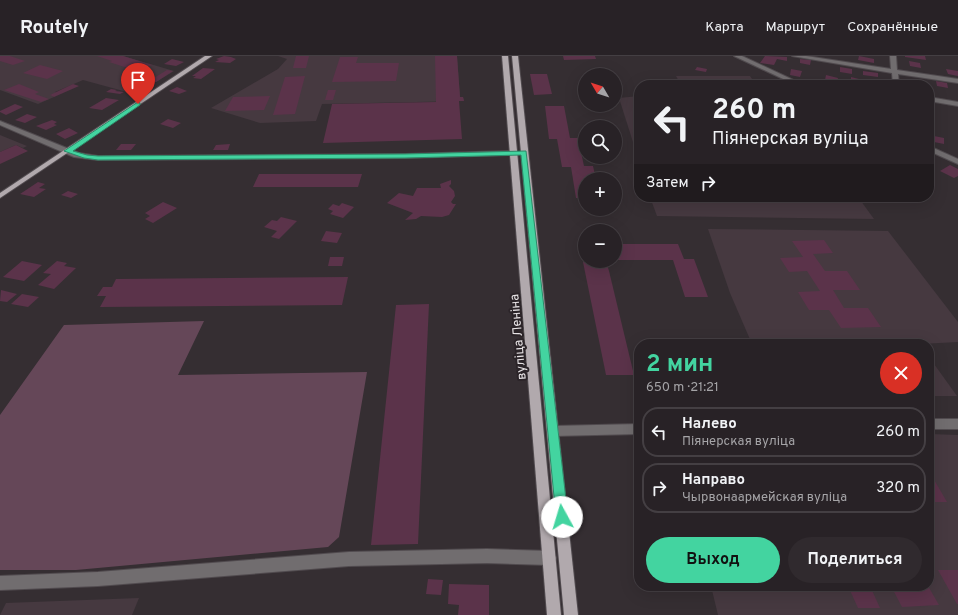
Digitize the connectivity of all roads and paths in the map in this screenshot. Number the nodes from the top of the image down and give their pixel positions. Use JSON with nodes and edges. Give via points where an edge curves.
{"nodes":[{"id":1,"x":209,"y":56,"type":"edge"},
{"id":2,"x":505,"y":56,"type":"edge"},
{"id":3,"x":515,"y":56,"type":"edge"},
{"id":4,"x":737,"y":56,"type":"edge"},
{"id":5,"x":795,"y":56,"type":"edge"},
{"id":6,"x":893,"y":56,"type":"edge"},
{"id":7,"x":895,"y":71,"type":"junction"},
{"id":8,"x":790,"y":80,"type":"edge"},
{"id":9,"x":896,"y":80,"type":"edge"},
{"id":10,"x":958,"y":81,"type":"edge"},
{"id":11,"x":934,"y":100,"type":"edge"},
{"id":12,"x":958,"y":104,"type":"edge"},
{"id":13,"x":0,"y":123,"type":"edge"},
{"id":14,"x":934,"y":150,"type":"edge"},
{"id":15,"x":68,"y":151,"type":"junction"},
{"id":16,"x":518,"y":153,"type":"junction"},
{"id":17,"x":958,"y":162,"type":"edge"},
{"id":18,"x":0,"y":196,"type":"edge"},
{"id":19,"x":934,"y":424,"type":"edge"},
{"id":20,"x":958,"y":424,"type":"edge"},
{"id":21,"x":634,"y":429,"type":"edge"},
{"id":22,"x":553,"y":431,"type":"junction"},
{"id":23,"x":538,"y":432,"type":"junction"},
{"id":24,"x":549,"y":558,"type":"junction"},
{"id":25,"x":566,"y":558,"type":"junction"},
{"id":26,"x":0,"y":583,"type":"edge"},
{"id":27,"x":554,"y":615,"type":"edge"},
{"id":28,"x":571,"y":615,"type":"edge"}],
"edges":[{"from":1,"to":15,"type":"main road"},
{"from":2,"to":16,"type":"main road","name":"вуліца Леніна"},
{"from":3,"to":16,"type":"main road","name":"вуліца Леніна"},
{"from":4,"to":8,"type":"street"},
{"from":5,"to":7,"type":"street"},
{"from":6,"to":7,"type":"street"},
{"from":7,"to":9,"type":"street"},
{"from":7,"to":10,"type":"street"},
{"from":11,"to":12,"type":"street"},
{"from":13,"to":15,"type":"street"},
{"from":14,"to":17,"type":"street"},
{"from":15,"to":16,"type":"street","via":[[98,158]]},
{"from":15,"to":18,"type":"main road"},
{"from":16,"to":22,"type":"main road","name":"вуліца Леніна"},
{"from":16,"to":23,"type":"main road","name":"вуліца Леніна"},
{"from":19,"to":20,"type":"street"},
{"from":21,"to":22,"type":"street"},
{"from":22,"to":23,"type":"main road"},
{"from":22,"to":25,"type":"main road","name":"вуліца Леніна"},
{"from":23,"to":24,"type":"main road","name":"вуліца Леніна"},
{"from":24,"to":25,"type":"main road"},
{"from":24,"to":26,"type":"street","via":[[487,556],[348,559],[98,579]]},
{"from":24,"to":27,"type":"main road","name":"вуліца Леніна"},
{"from":25,"to":28,"type":"main road","name":"вуліца Леніна"}]}
